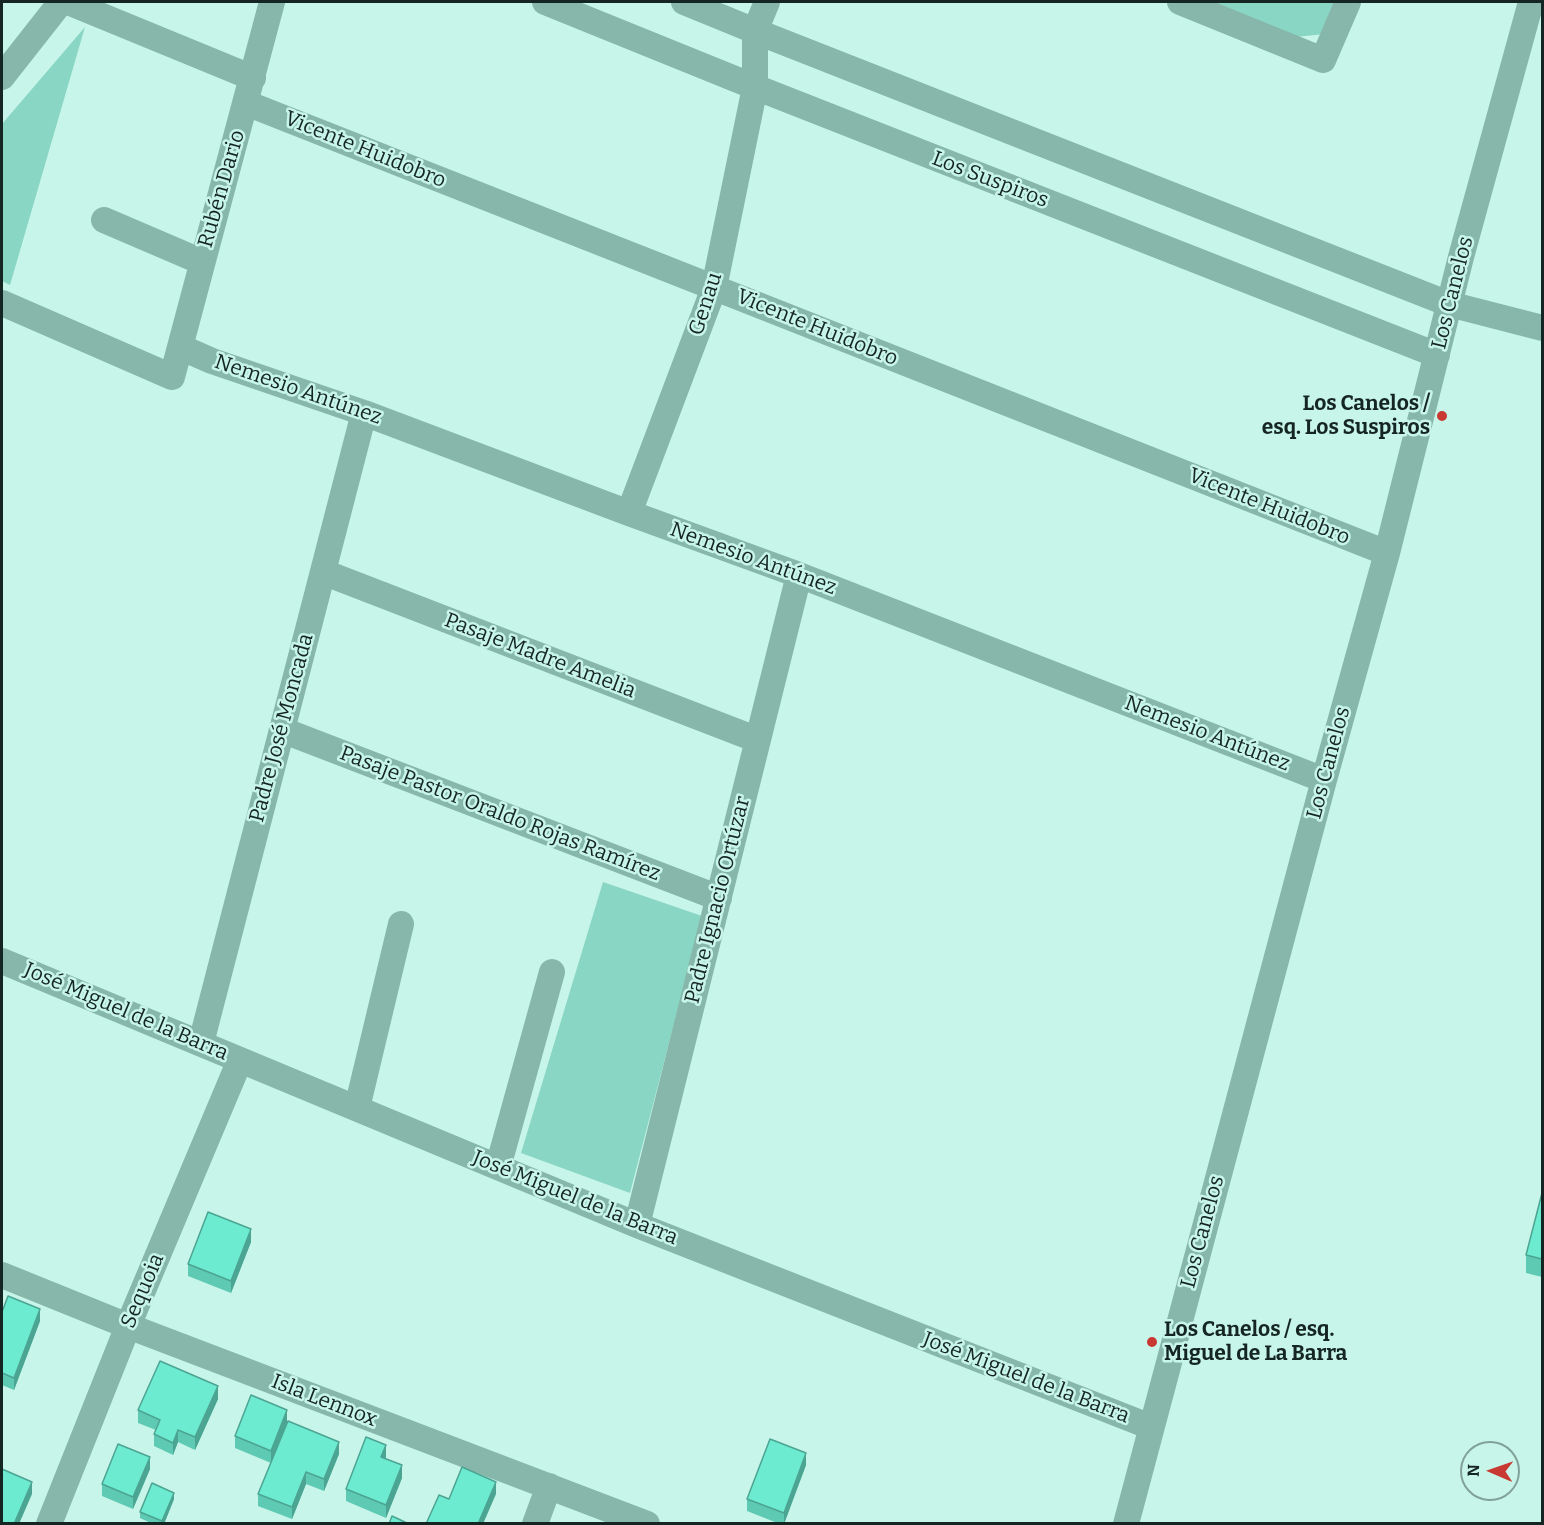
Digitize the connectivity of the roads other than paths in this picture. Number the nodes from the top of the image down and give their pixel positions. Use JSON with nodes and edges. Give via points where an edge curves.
{"nodes":[{"id":1,"x":61,"y":2,"type":"edge"},
{"id":2,"x":68,"y":2,"type":"edge"},
{"id":3,"x":272,"y":2,"type":"edge"},
{"id":4,"x":545,"y":2,"type":"edge"},
{"id":5,"x":684,"y":2,"type":"edge"},
{"id":6,"x":767,"y":2,"type":"edge"},
{"id":7,"x":1180,"y":2,"type":"edge"},
{"id":8,"x":1348,"y":2,"type":"edge"},
{"id":9,"x":1532,"y":19,"type":"edge"},
{"id":10,"x":755,"y":31,"type":"junction"},
{"id":11,"x":2,"y":77,"type":"edge"},
{"id":12,"x":754,"y":87,"type":"junction"},
{"id":13,"x":250,"y":91,"type":"junction"},
{"id":14,"x":104,"y":220,"type":"dead end"},
{"id":15,"x":202,"y":262,"type":"junction"},
{"id":16,"x":714,"y":288,"type":"junction"},
{"id":17,"x":2,"y":303,"type":"edge"},
{"id":18,"x":1449,"y":304,"type":"junction"},
{"id":19,"x":1542,"y":328,"type":"edge"},
{"id":20,"x":180,"y":347,"type":"junction"},
{"id":21,"x":1437,"y":355,"type":"junction"},
{"id":22,"x":364,"y":413,"type":"junction"},
{"id":23,"x":629,"y":513,"type":"junction"},
{"id":24,"x":1387,"y":553,"type":"junction"},
{"id":25,"x":323,"y":572,"type":"junction"},
{"id":26,"x":799,"y":574,"type":"junction"},
{"id":27,"x":282,"y":730,"type":"junction"},
{"id":28,"x":758,"y":740,"type":"junction"},
{"id":29,"x":1324,"y":780,"type":"junction"},
{"id":30,"x":718,"y":897,"type":"junction"},
{"id":31,"x":400,"y":924,"type":"dead end"},
{"id":32,"x":2,"y":961,"type":"edge"},
{"id":33,"x":552,"y":972,"type":"dead end"},
{"id":34,"x":201,"y":1044,"type":"junction"},
{"id":35,"x":240,"y":1060,"type":"junction"},
{"id":36,"x":357,"y":1108,"type":"junction"},
{"id":37,"x":498,"y":1167,"type":"junction"},
{"id":38,"x":637,"y":1225,"type":"junction"},
{"id":39,"x":2,"y":1275,"type":"edge"},
{"id":40,"x":128,"y":1326,"type":"junction"},
{"id":41,"x":1151,"y":1427,"type":"junction"},
{"id":42,"x":549,"y":1486,"type":"junction"},
{"id":43,"x":49,"y":1524,"type":"edge"},
{"id":44,"x":535,"y":1524,"type":"edge"},
{"id":45,"x":647,"y":1524,"type":"edge"},
{"id":46,"x":1126,"y":1524,"type":"edge"}],
"edges":[{"from":1,"to":11,"type":"street"},
{"from":2,"to":13,"type":"street","name":"Vicente Huidobro"},
{"from":3,"to":13,"type":"street","name":"Rubén Dario"},
{"from":4,"to":12,"type":"street","name":"Los Suspiros"},
{"from":5,"to":10,"type":"street"},
{"from":6,"to":10,"type":"street"},
{"from":7,"to":8,"type":"street","via":[[1323,60]]},
{"from":9,"to":18,"type":"street","name":"Los Canelos"},
{"from":10,"to":12,"type":"street","name":"Genau"},
{"from":10,"to":18,"type":"street"},
{"from":12,"to":16,"type":"street","name":"Genau"},
{"from":12,"to":21,"type":"street","name":"Los Suspiros"},
{"from":13,"to":15,"type":"street","name":"Rubén Dario"},
{"from":13,"to":16,"type":"street","name":"Vicente Huidobro"},
{"from":14,"to":15,"type":"street"},
{"from":15,"to":20,"type":"street","name":"Rubén Dario"},
{"from":16,"to":23,"type":"street","name":"Genau"},
{"from":16,"to":24,"type":"street","name":"Vicente Huidobro"},
{"from":17,"to":20,"type":"street","name":"Rubén Dario","via":[[172,376]]},
{"from":18,"to":19,"type":"street"},
{"from":18,"to":21,"type":"street","name":"Los Canelos"},
{"from":20,"to":22,"type":"street","name":"Nemesio Antúnez"},
{"from":21,"to":24,"type":"street","name":"Los Canelos"},
{"from":22,"to":23,"type":"street","name":"Nemesio Antúnez"},
{"from":22,"to":25,"type":"street","name":"Padre José Moncada"},
{"from":23,"to":26,"type":"street","name":"Nemesio Antúnez"},
{"from":24,"to":29,"type":"street","name":"Los Canelos"},
{"from":25,"to":27,"type":"street","name":"Padre José Moncada"},
{"from":25,"to":28,"type":"street","name":"Pasaje Madre Amelia"},
{"from":26,"to":28,"type":"street","name":"Padre Ignacio Ortúzar"},
{"from":26,"to":29,"type":"street","name":"Nemesio Antúnez"},
{"from":27,"to":30,"type":"street","name":"Pasaje Pastor Oraldo Rojas Ramírez"},
{"from":27,"to":34,"type":"street","name":"Padre José Moncada"},
{"from":28,"to":30,"type":"street","name":"Padre Ignacio Ortúzar"},
{"from":29,"to":41,"type":"street","name":"Los Canelos"},
{"from":30,"to":38,"type":"street","name":"Padre Ignacio Ortúzar"},
{"from":31,"to":36,"type":"street"},
{"from":32,"to":34,"type":"street","name":"José Miguel de la Barra"},
{"from":33,"to":37,"type":"street"},
{"from":34,"to":35,"type":"street","name":"José Miguel de la Barra"},
{"from":35,"to":36,"type":"street","name":"José Miguel de la Barra"},
{"from":35,"to":40,"type":"street","name":"Sequoia"},
{"from":36,"to":37,"type":"street","name":"José Miguel de la Barra"},
{"from":37,"to":38,"type":"street","name":"José Miguel de la Barra"},
{"from":38,"to":41,"type":"street","name":"José Miguel de la Barra"},
{"from":39,"to":40,"type":"street","name":"Isla Lennox"},
{"from":40,"to":42,"type":"street","name":"Isla Lennox"},
{"from":40,"to":43,"type":"street","name":"Sequoia"},
{"from":41,"to":46,"type":"street","name":"Los Canelos"},
{"from":42,"to":44,"type":"street"},
{"from":42,"to":45,"type":"street","name":"Isla Lennox"}]}
